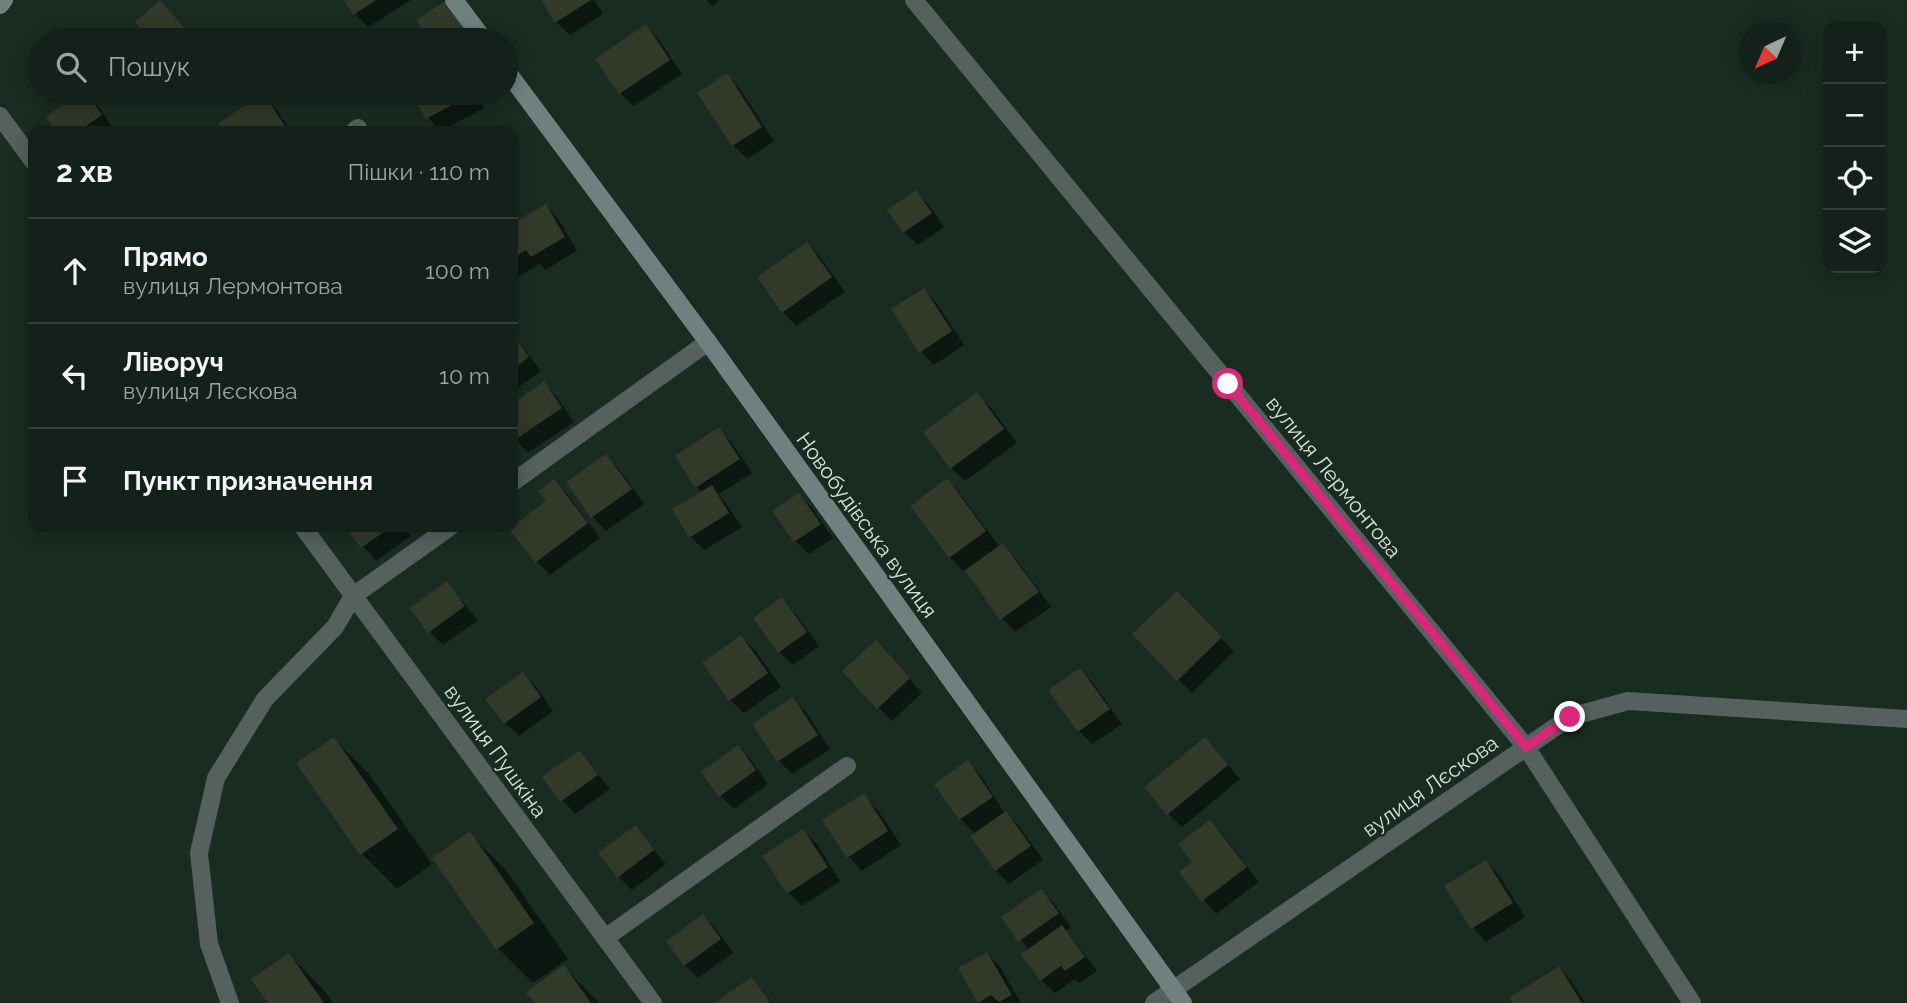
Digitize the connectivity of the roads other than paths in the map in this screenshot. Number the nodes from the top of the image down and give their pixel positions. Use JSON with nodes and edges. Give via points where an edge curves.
{"nodes":[{"id":1,"x":4,"y":0,"type":"edge"},
{"id":2,"x":454,"y":0,"type":"edge"},
{"id":3,"x":914,"y":0,"type":"edge"},
{"id":4,"x":0,"y":5,"type":"edge"},
{"id":5,"x":475,"y":28,"type":"edge"},
{"id":6,"x":518,"y":85,"type":"edge"},
{"id":7,"x":0,"y":116,"type":"edge"},
{"id":8,"x":28,"y":154,"type":"edge"},
{"id":9,"x":708,"y":342,"type":"junction"},
{"id":10,"x":518,"y":478,"type":"edge"},
{"id":11,"x":307,"y":532,"type":"edge"},
{"id":12,"x":443,"y":532,"type":"edge"},
{"id":13,"x":353,"y":596,"type":"junction"},
{"id":14,"x":1907,"y":719,"type":"edge"},
{"id":15,"x":1526,"y":747,"type":"junction"},
{"id":16,"x":847,"y":766,"type":"dead end"},
{"id":17,"x":605,"y":938,"type":"junction"},
{"id":18,"x":1178,"y":997,"type":"edge"},
{"id":19,"x":230,"y":1003,"type":"edge"},
{"id":20,"x":653,"y":1003,"type":"edge"},
{"id":21,"x":1154,"y":1003,"type":"edge"},
{"id":22,"x":1692,"y":1003,"type":"edge"}],
"edges":[{"from":1,"to":4,"type":"street"},
{"from":2,"to":5,"type":"street"},
{"from":3,"to":15,"type":"street","name":"вулиця Лермонтова"},
{"from":6,"to":9,"type":"street","name":"Новобудівська вулиця"},
{"from":7,"to":8,"type":"street"},
{"from":9,"to":10,"type":"street"},
{"from":9,"to":18,"type":"street","name":"Новобудівська вулиця"},
{"from":11,"to":13,"type":"street","name":"вулиця Пушкіна"},
{"from":12,"to":13,"type":"street"},
{"from":13,"to":17,"type":"street","name":"вулиця Пушкіна"},
{"from":13,"to":19,"type":"street","via":[[335,627],[265,699],[216,778],[199,853],[209,944]]},
{"from":14,"to":15,"type":"street","name":"вулиця Лєскова","via":[[1628,701],[1570,717]]},
{"from":15,"to":18,"type":"street","name":"вулиця Лєскова"},
{"from":15,"to":22,"type":"street","name":"вулиця Лермонтова"},
{"from":16,"to":17,"type":"street"},
{"from":17,"to":20,"type":"street","name":"вулиця Пушкіна"},
{"from":18,"to":21,"type":"street"}]}
